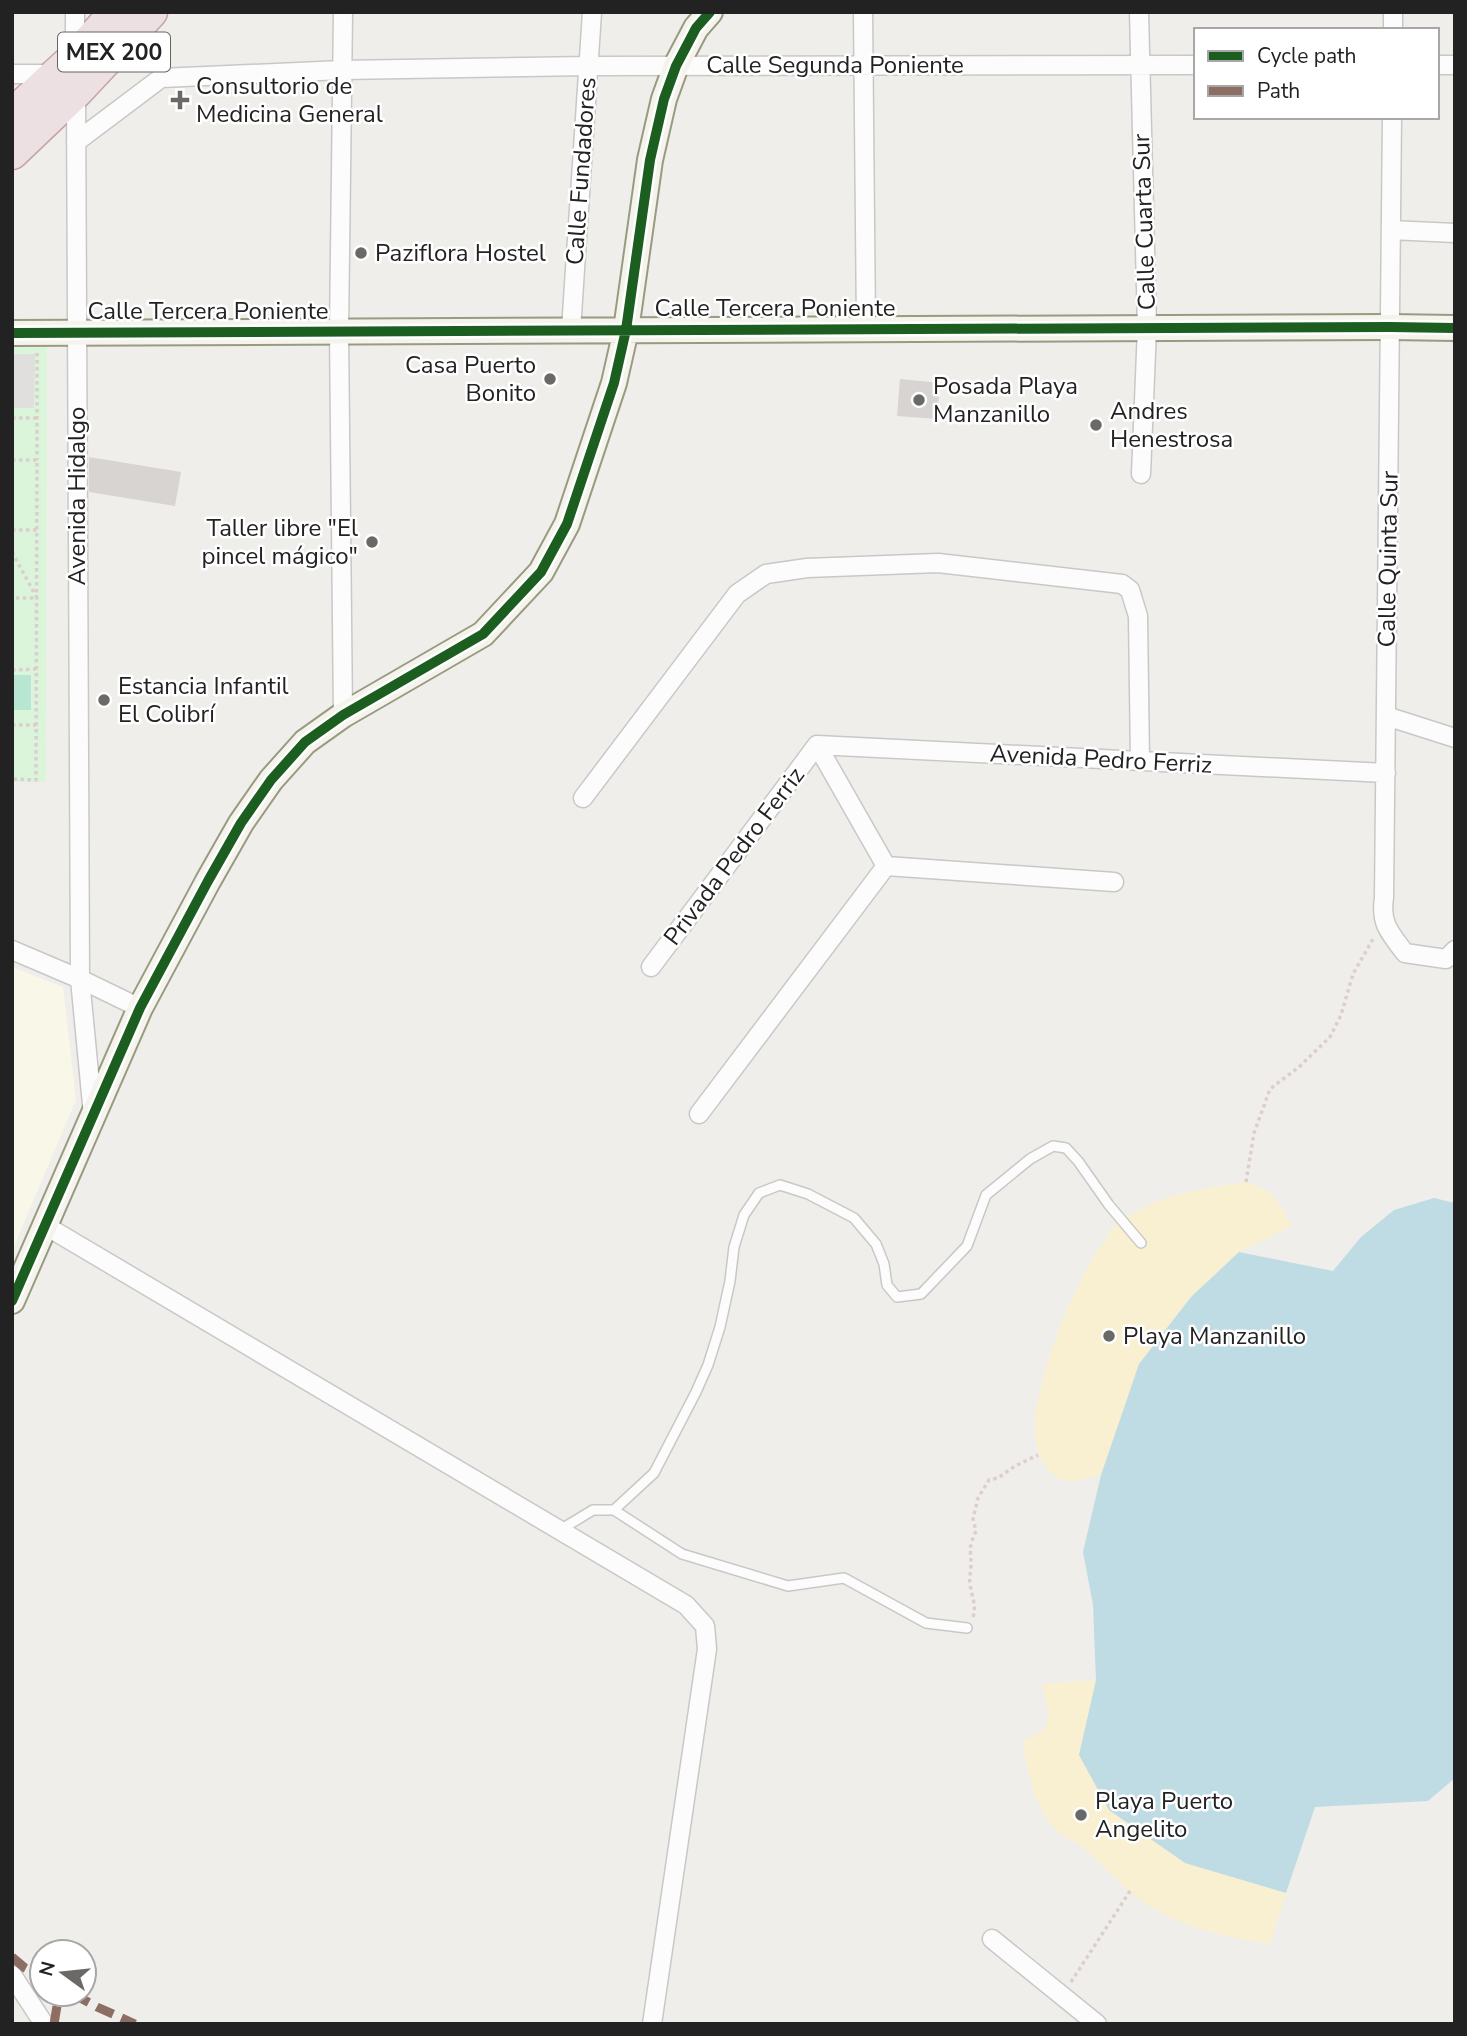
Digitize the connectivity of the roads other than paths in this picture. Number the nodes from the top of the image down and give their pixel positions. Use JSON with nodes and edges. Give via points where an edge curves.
{"nodes":[{"id":1,"x":75,"y":12,"type":"edge"},
{"id":2,"x":116,"y":12,"type":"edge"},
{"id":3,"x":151,"y":12,"type":"edge"},
{"id":4,"x":343,"y":12,"type":"edge"},
{"id":5,"x":592,"y":12,"type":"edge"},
{"id":6,"x":710,"y":12,"type":"edge"},
{"id":7,"x":863,"y":12,"type":"edge"},
{"id":8,"x":1139,"y":12,"type":"edge"},
{"id":9,"x":588,"y":65,"type":"junction"},
{"id":10,"x":864,"y":65,"type":"junction"},
{"id":11,"x":1140,"y":65,"type":"junction"},
{"id":12,"x":1194,"y":65,"type":"edge"},
{"id":13,"x":676,"y":66,"type":"junction"},
{"id":14,"x":342,"y":70,"type":"junction"},
{"id":15,"x":12,"y":74,"type":"edge"},
{"id":16,"x":69,"y":74,"type":"junction"},
{"id":17,"x":12,"y":115,"type":"edge"},
{"id":18,"x":1392,"y":119,"type":"edge"},
{"id":19,"x":76,"y":142,"type":"junction"},
{"id":20,"x":12,"y":153,"type":"edge"},
{"id":21,"x":1391,"y":230,"type":"junction"},
{"id":22,"x":1455,"y":233,"type":"edge"},
{"id":23,"x":1390,"y":327,"type":"junction"},
{"id":24,"x":1147,"y":328,"type":"junction"},
{"id":25,"x":1455,"y":328,"type":"edge"},
{"id":26,"x":866,"y":329,"type":"junction"},
{"id":27,"x":571,"y":330,"type":"junction"},
{"id":28,"x":626,"y":330,"type":"junction"},
{"id":29,"x":339,"y":332,"type":"junction"},
{"id":30,"x":12,"y":333,"type":"edge"},
{"id":31,"x":77,"y":333,"type":"junction"},
{"id":32,"x":1141,"y":474,"type":"dead end"},
{"id":33,"x":343,"y":715,"type":"junction"},
{"id":34,"x":1386,"y":716,"type":"junction"},
{"id":35,"x":1455,"y":738,"type":"edge"},
{"id":36,"x":817,"y":745,"type":"junction"},
{"id":37,"x":1140,"y":761,"type":"junction"},
{"id":38,"x":1385,"y":773,"type":"junction"},
{"id":39,"x":583,"y":797,"type":"dead end"},
{"id":40,"x":886,"y":866,"type":"junction"},
{"id":41,"x":1114,"y":882,"type":"dead end"},
{"id":42,"x":12,"y":950,"type":"edge"},
{"id":43,"x":1450,"y":954,"type":"edge"},
{"id":44,"x":651,"y":967,"type":"dead end"},
{"id":45,"x":80,"y":979,"type":"junction"},
{"id":46,"x":140,"y":1008,"type":"junction"},
{"id":47,"x":699,"y":1114,"type":"dead end"},
{"id":48,"x":93,"y":1118,"type":"junction"},
{"id":49,"x":46,"y":1226,"type":"junction"},
{"id":50,"x":1141,"y":1243,"type":"dead end"},
{"id":51,"x":12,"y":1301,"type":"edge"},
{"id":52,"x":614,"y":1510,"type":"junction"},
{"id":53,"x":560,"y":1530,"type":"junction"},
{"id":54,"x":967,"y":1628,"type":"road end"},
{"id":55,"x":992,"y":1939,"type":"dead end"},
{"id":56,"x":12,"y":1975,"type":"edge"},
{"id":57,"x":44,"y":2024,"type":"edge"},
{"id":58,"x":652,"y":2024,"type":"edge"},
{"id":59,"x":1097,"y":2024,"type":"edge"}],
"edges":[{"from":1,"to":16,"type":"street","name":"Avenida Hidalgo"},
{"from":2,"to":16,"type":"highway","number":"MEX 200"},
{"from":3,"to":16,"type":"highway","number":"MEX 200"},
{"from":4,"to":14,"type":"street"},
{"from":5,"to":9,"type":"street","name":"Calle Fundadores"},
{"from":6,"to":13,"type":"street"},
{"from":7,"to":10,"type":"street"},
{"from":8,"to":11,"type":"street","name":"Calle Cuarta Sur"},
{"from":9,"to":13,"type":"street","name":"Calle Segunda Poniente"},
{"from":9,"to":14,"type":"street","name":"Calle Segunda Poniente"},
{"from":9,"to":27,"type":"street","name":"Calle Fundadores"},
{"from":10,"to":11,"type":"street","name":"Calle Segunda Poniente"},
{"from":10,"to":13,"type":"street","name":"Calle Segunda Poniente"},
{"from":10,"to":26,"type":"street"},
{"from":11,"to":12,"type":"street","name":"Calle Segunda Poniente"},
{"from":11,"to":24,"type":"street","name":"Calle Cuarta Sur"},
{"from":13,"to":28,"type":"street","via":[[650,160]]},
{"from":14,"to":19,"type":"street","name":"Calle Segunda Poniente","via":[[162,78]]},
{"from":14,"to":29,"type":"street"},
{"from":15,"to":16,"type":"street"},
{"from":16,"to":17,"type":"highway","number":"MEX 200"},
{"from":16,"to":19,"type":"street","name":"Avenida Hidalgo"},
{"from":16,"to":20,"type":"highway","number":"MEX 200"},
{"from":18,"to":21,"type":"street","name":"Calle Quinta Sur"},
{"from":19,"to":31,"type":"street","name":"Avenida Hidalgo"},
{"from":21,"to":22,"type":"street"},
{"from":21,"to":23,"type":"street","name":"Calle Quinta Sur"},
{"from":23,"to":24,"type":"street","name":"Calle Tercera Poniente"},
{"from":23,"to":25,"type":"street","name":"Calle Tercera Poniente"},
{"from":23,"to":34,"type":"street","name":"Calle Quinta Sur"},
{"from":24,"to":26,"type":"street","name":"Calle Tercera Poniente"},
{"from":24,"to":32,"type":"street","name":"Calle Cuarta Sur"},
{"from":26,"to":28,"type":"street","name":"Calle Tercera Poniente"},
{"from":27,"to":28,"type":"street","name":"Calle Tercera Poniente"},
{"from":27,"to":29,"type":"street","name":"Calle Tercera Poniente"},
{"from":28,"to":33,"type":"street","via":[[614,383],[567,524],[541,572],[483,634]]},
{"from":29,"to":31,"type":"street","name":"Calle Tercera Poniente"},
{"from":29,"to":33,"type":"street"},
{"from":30,"to":31,"type":"street","name":"Calle Tercera Poniente"},
{"from":31,"to":45,"type":"street","name":"Avenida Hidalgo"},
{"from":33,"to":46,"type":"street","via":[[305,742],[241,823]]},
{"from":34,"to":35,"type":"street"},
{"from":34,"to":38,"type":"street","name":"Calle Quinta Sur"},
{"from":36,"to":37,"type":"street","name":"Avenida Pedro Ferriz"},
{"from":36,"to":40,"type":"street"},
{"from":36,"to":44,"type":"street","name":"Privada Pedro Ferriz"},
{"from":37,"to":38,"type":"street","name":"Avenida Pedro Ferriz"},
{"from":37,"to":39,"type":"street","via":[[1138,616],[1130,590],[1122,583],[938,563],[807,568],[766,575],[737,594]]},
{"from":38,"to":43,"type":"street","name":"Calle Quinta Sur","via":[[1385,925],[1405,953]]},
{"from":40,"to":41,"type":"street"},
{"from":40,"to":47,"type":"street"},
{"from":42,"to":45,"type":"street"},
{"from":45,"to":46,"type":"street"},
{"from":45,"to":48,"type":"street","name":"Avenida Hidalgo"},
{"from":46,"to":48,"type":"street"},
{"from":48,"to":49,"type":"street"},
{"from":49,"to":51,"type":"street"},
{"from":49,"to":53,"type":"street"},
{"from":50,"to":52,"type":"lane","via":[[1078,1160],[1066,1148],[1053,1146],[986,1195],[967,1246],[920,1294],[897,1297],[887,1285],[876,1244],[854,1218],[780,1185],[760,1193],[744,1215],[720,1327],[696,1392],[654,1474]]},
{"from":52,"to":53,"type":"lane","via":[[593,1510]]},
{"from":52,"to":54,"type":"lane","via":[[682,1554],[788,1586],[844,1578],[926,1623]]},
{"from":53,"to":58,"type":"street","via":[[686,1605],[705,1626],[707,1649]]},
{"from":55,"to":59,"type":"street"},
{"from":56,"to":57,"type":"street"}]}
